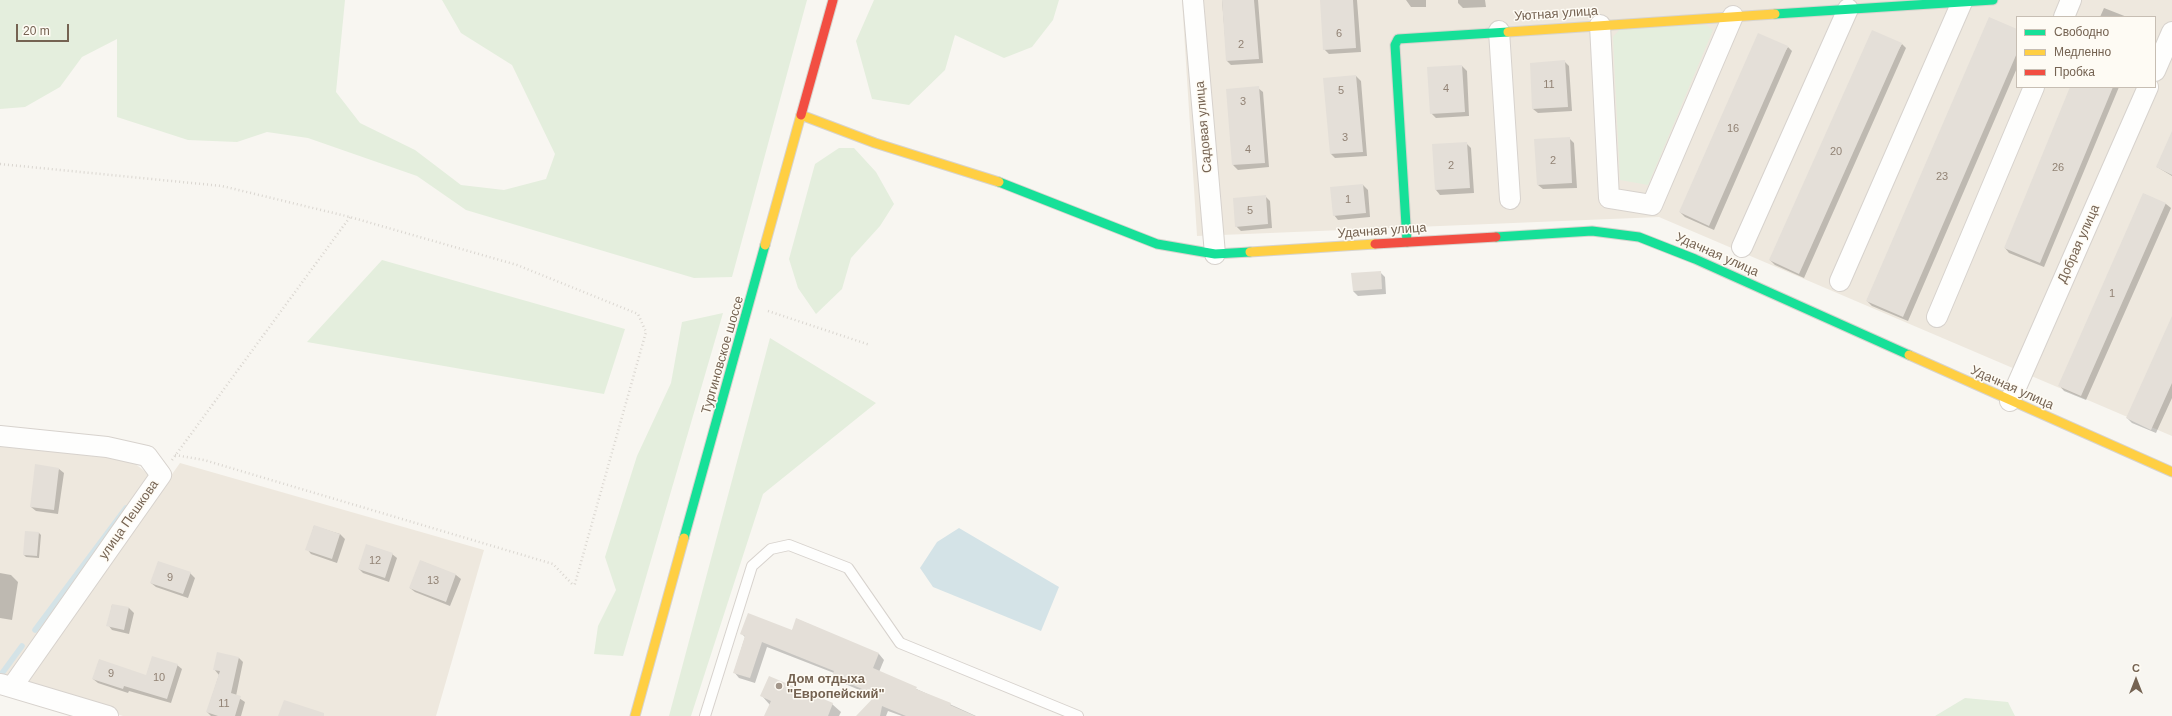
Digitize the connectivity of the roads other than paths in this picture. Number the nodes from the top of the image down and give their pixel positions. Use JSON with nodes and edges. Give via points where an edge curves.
{"nodes":[{"id":1,"x":833,"y":0,"type":"edge"},
{"id":2,"x":1193,"y":0,"type":"edge"},
{"id":3,"x":1993,"y":0,"type":"edge"},
{"id":4,"x":2071,"y":0,"type":"edge"},
{"id":5,"x":1962,"y":2,"type":"junction"},
{"id":6,"x":1848,"y":9,"type":"junction"},
{"id":7,"x":1732,"y":16,"type":"junction"},
{"id":8,"x":2064,"y":16,"type":"edge"},
{"id":9,"x":1600,"y":25,"type":"junction"},
{"id":10,"x":1500,"y":31,"type":"junction"},
{"id":11,"x":2172,"y":32,"type":"edge"},
{"id":12,"x":2156,"y":69,"type":"edge"},
{"id":13,"x":2034,"y":88,"type":"edge"},
{"id":14,"x":2148,"y":88,"type":"edge"},
{"id":15,"x":801,"y":116,"type":"junction"},
{"id":16,"x":1510,"y":199,"type":"dead end"},
{"id":17,"x":1407,"y":242,"type":"junction"},
{"id":18,"x":1742,"y":247,"type":"dead end"},
{"id":19,"x":1215,"y":254,"type":"junction"},
{"id":20,"x":1840,"y":281,"type":"dead end"},
{"id":21,"x":1937,"y":317,"type":"dead end"},
{"id":22,"x":2010,"y":401,"type":"junction"},
{"id":23,"x":0,"y":436,"type":"edge"},
{"id":24,"x":2172,"y":472,"type":"edge"},
{"id":25,"x":6,"y":685,"type":"edge"},
{"id":26,"x":108,"y":716,"type":"edge"},
{"id":27,"x":635,"y":716,"type":"edge"},
{"id":28,"x":705,"y":716,"type":"edge"},
{"id":29,"x":1078,"y":716,"type":"edge"}],
"edges":[{"from":1,"to":15,"type":"street","name":"Тургиновское шоссе"},
{"from":2,"to":19,"type":"street","name":"Садовая улица"},
{"from":3,"to":5,"type":"street","name":"Уютная улица"},
{"from":4,"to":8,"type":"street"},
{"from":5,"to":6,"type":"street","name":"Уютная улица"},
{"from":5,"to":20,"type":"street"},
{"from":6,"to":7,"type":"street","name":"Уютная улица"},
{"from":6,"to":18,"type":"street"},
{"from":7,"to":9,"type":"street","name":"Уютная улица"},
{"from":7,"to":9,"type":"street","via":[[1652,204],[1610,198]]},
{"from":9,"to":10,"type":"street","name":"Уютная улица"},
{"from":10,"to":16,"type":"street"},
{"from":10,"to":17,"type":"street","name":"Уютная улица","via":[[1403,37],[1396,42]]},
{"from":11,"to":12,"type":"street"},
{"from":13,"to":21,"type":"street"},
{"from":14,"to":22,"type":"street","name":"Добрая улица"},
{"from":15,"to":19,"type":"street","name":"Удачная улица","via":[[1029,193],[1157,244]]},
{"from":15,"to":27,"type":"street","name":"Тургиновское шоссе"},
{"from":17,"to":19,"type":"street","name":"Удачная улица"},
{"from":17,"to":22,"type":"street","name":"Удачная улица","via":[[1592,231],[1639,237],[1695,259]]},
{"from":22,"to":24,"type":"street","name":"Удачная улица"},
{"from":23,"to":25,"type":"street","name":"улица Пешкова","via":[[107,447],[147,456],[161,475]]},
{"from":25,"to":26,"type":"street"},
{"from":28,"to":29,"type":"lane","via":[[752,566],[771,549],[788,545],[848,568],[900,643]]}]}
